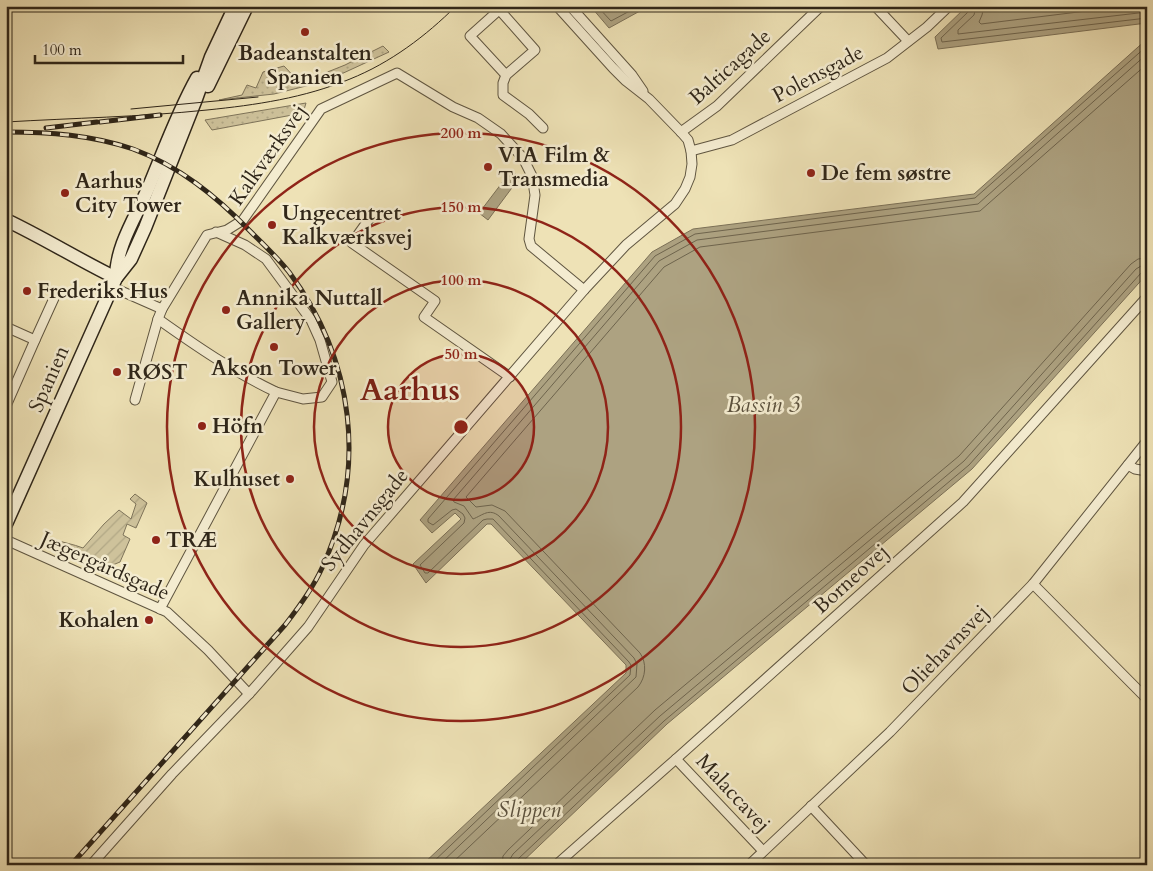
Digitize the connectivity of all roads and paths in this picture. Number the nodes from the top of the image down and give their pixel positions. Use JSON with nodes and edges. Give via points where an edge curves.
{"nodes":[{"id":1,"x":235,"y":6,"type":"edge"},
{"id":2,"x":247,"y":6,"type":"edge"},
{"id":3,"x":558,"y":6,"type":"edge"},
{"id":4,"x":570,"y":6,"type":"edge"},
{"id":5,"x":821,"y":6,"type":"edge"},
{"id":6,"x":874,"y":6,"type":"edge"},
{"id":7,"x":949,"y":6,"type":"edge"},
{"id":8,"x":497,"y":8,"type":"edge"},
{"id":9,"x":908,"y":41,"type":"junction"},
{"id":10,"x":211,"y":57,"type":"junction"},
{"id":11,"x":506,"y":75,"type":"junction"},
{"id":12,"x":196,"y":99,"type":"junction"},
{"id":13,"x":649,"y":99,"type":"junction"},
{"id":14,"x":543,"y":128,"type":"dead end"},
{"id":15,"x":682,"y":132,"type":"junction"},
{"id":16,"x":175,"y":150,"type":"junction"},
{"id":17,"x":691,"y":151,"type":"junction"},
{"id":18,"x":150,"y":185,"type":"junction"},
{"id":19,"x":372,"y":214,"type":"dead end"},
{"id":20,"x":6,"y":220,"type":"edge"},
{"id":21,"x":216,"y":232,"type":"junction"},
{"id":22,"x":114,"y":282,"type":"junction"},
{"id":23,"x":584,"y":290,"type":"junction"},
{"id":24,"x":55,"y":296,"type":"dead end"},
{"id":25,"x":1147,"y":297,"type":"edge"},
{"id":26,"x":162,"y":309,"type":"junction"},
{"id":27,"x":158,"y":319,"type":"junction"},
{"id":28,"x":6,"y":327,"type":"edge"},
{"id":29,"x":35,"y":340,"type":"junction"},
{"id":30,"x":510,"y":377,"type":"junction"},
{"id":31,"x":276,"y":392,"type":"junction"},
{"id":32,"x":135,"y":400,"type":"dead end"},
{"id":33,"x":6,"y":406,"type":"edge"},
{"id":34,"x":1147,"y":441,"type":"edge"},
{"id":35,"x":1128,"y":465,"type":"junction"},
{"id":36,"x":1147,"y":472,"type":"edge"},
{"id":37,"x":6,"y":524,"type":"edge"},
{"id":38,"x":6,"y":540,"type":"edge"},
{"id":39,"x":1033,"y":584,"type":"junction"},
{"id":40,"x":160,"y":609,"type":"junction"},
{"id":41,"x":249,"y":694,"type":"junction"},
{"id":42,"x":1147,"y":699,"type":"edge"},
{"id":43,"x":676,"y":759,"type":"junction"},
{"id":44,"x":811,"y":806,"type":"junction"},
{"id":45,"x":763,"y":851,"type":"junction"},
{"id":46,"x":94,"y":861,"type":"edge"},
{"id":47,"x":104,"y":865,"type":"edge"},
{"id":48,"x":556,"y":865,"type":"edge"},
{"id":49,"x":749,"y":865,"type":"edge"},
{"id":50,"x":866,"y":865,"type":"edge"}],
"edges":[{"from":1,"to":10,"type":"street","name":"Spanien"},
{"from":2,"to":12,"type":"street","name":"Spanien","via":[[209,83]]},
{"from":3,"to":13,"type":"street","via":[[626,81]]},
{"from":4,"to":13,"type":"street","via":[[632,75]]},
{"from":5,"to":15,"type":"street","name":"Balticagade","via":[[717,106]]},
{"from":6,"to":9,"type":"street"},
{"from":7,"to":9,"type":"street","name":"Polensgade"},
{"from":8,"to":11,"type":"street","via":[[470,36]]},
{"from":8,"to":11,"type":"street","via":[[535,50]]},
{"from":9,"to":17,"type":"street","name":"Polensgade","via":[[886,58],[732,140]]},
{"from":10,"to":12,"type":"street","name":"Spanien"},
{"from":10,"to":18,"type":"street","name":"Spanien","via":[[183,105]]},
{"from":11,"to":14,"type":"street","via":[[504,95]]},
{"from":12,"to":16,"type":"street","name":"Spanien"},
{"from":13,"to":15,"type":"street"},
{"from":15,"to":17,"type":"street"},
{"from":16,"to":18,"type":"street","name":"Spanien"},
{"from":16,"to":22,"type":"street","name":"Spanien","via":[[131,259]]},
{"from":17,"to":23,"type":"street","name":"Sydhavnsgade","via":[[690,177],[675,204],[626,245]]},
{"from":18,"to":22,"type":"street","name":"Spanien","via":[[119,253]]},
{"from":19,"to":30,"type":"street","via":[[352,243],[435,301],[424,317]]},
{"from":20,"to":22,"type":"street","via":[[89,264]]},
{"from":21,"to":23,"type":"street","name":"Kalkværksvej","via":[[227,230],[243,220],[321,109],[398,72],[453,107],[478,118],[501,134],[522,158],[532,176],[535,195],[529,239],[531,246]]},
{"from":21,"to":26,"type":"street","name":"Kalkværksvej","via":[[207,235]]},
{"from":21,"to":31,"type":"street","via":[[266,259],[311,320],[320,340],[332,382],[322,397],[304,399]]},
{"from":22,"to":26,"type":"street"},
{"from":22,"to":37,"type":"street","name":"Spanien"},
{"from":23,"to":30,"type":"street","name":"Sydhavnsgade"},
{"from":24,"to":29,"type":"street"},
{"from":25,"to":43,"type":"street","name":"Borneovej","via":[[963,502]]},
{"from":26,"to":27,"type":"street","name":"Kalkværksvej"},
{"from":27,"to":31,"type":"street","via":[[222,363]]},
{"from":27,"to":32,"type":"street","name":"Kalkværksvej"},
{"from":28,"to":29,"type":"street"},
{"from":29,"to":33,"type":"street"},
{"from":30,"to":41,"type":"street","name":"Sydhavnsgade","via":[[397,505],[308,627]]},
{"from":31,"to":40,"type":"street"},
{"from":34,"to":35,"type":"street","name":"Oliehavnsvej"},
{"from":35,"to":36,"type":"street"},
{"from":35,"to":39,"type":"street","name":"Oliehavnsvej"},
{"from":38,"to":40,"type":"street","name":"Jægergårdsgade"},
{"from":39,"to":42,"type":"street"},
{"from":39,"to":44,"type":"street","name":"Oliehavnsvej","via":[[890,732]]},
{"from":40,"to":41,"type":"street","name":"Jægergårdsgade","via":[[208,650]]},
{"from":41,"to":46,"type":"street","name":"Sydhavnsgade"},
{"from":43,"to":45,"type":"street","name":"Malaccavej"},
{"from":43,"to":48,"type":"street","name":"Borneovej"},
{"from":44,"to":45,"type":"street","name":"Oliehavnsvej"},
{"from":44,"to":50,"type":"street"},
{"from":45,"to":49,"type":"street","name":"Oliehavnsvej"},
{"from":46,"to":47,"type":"street"}]}
